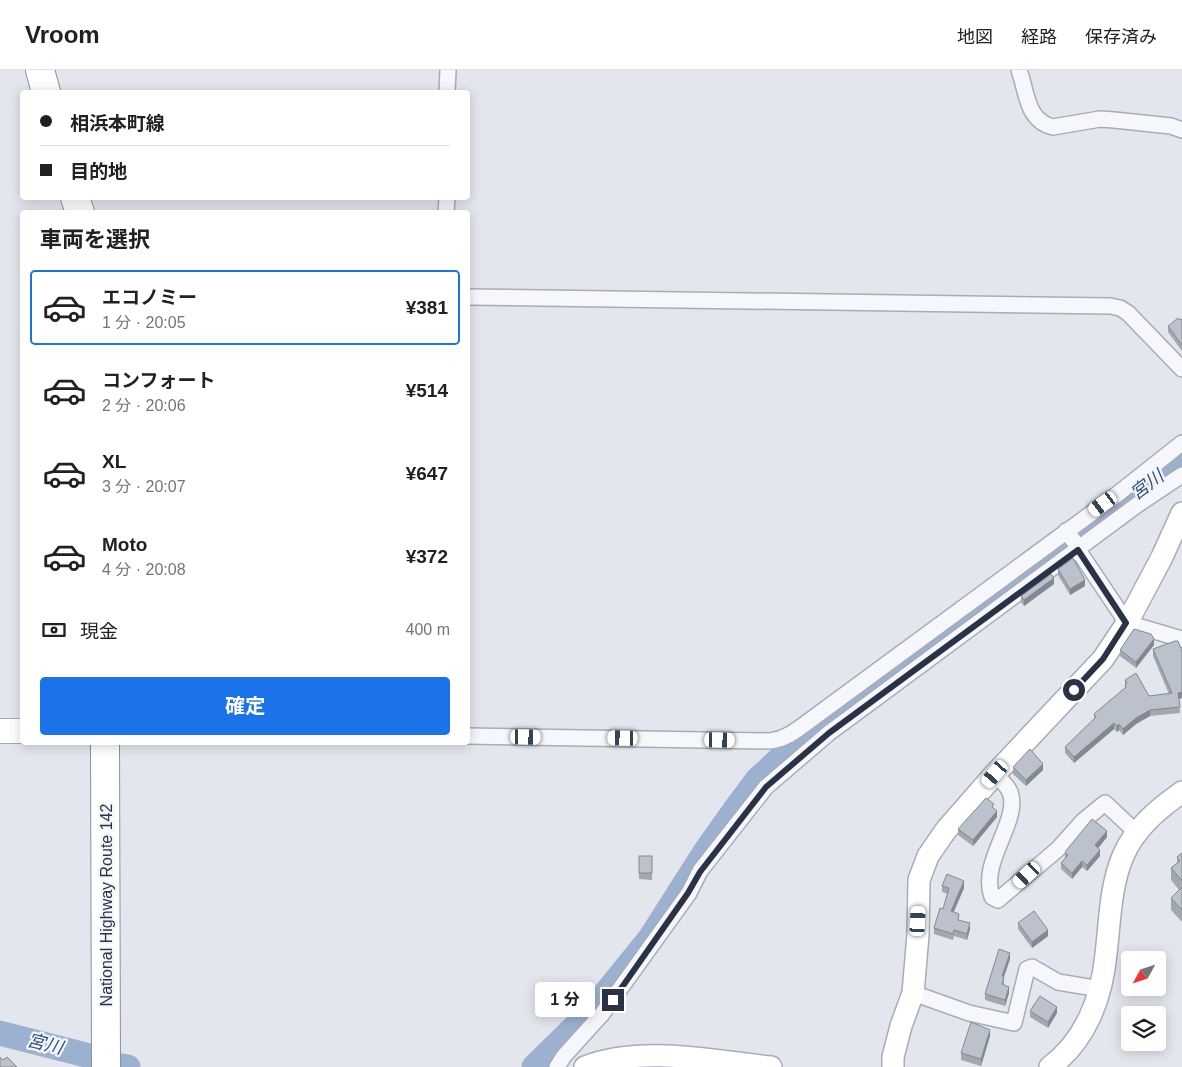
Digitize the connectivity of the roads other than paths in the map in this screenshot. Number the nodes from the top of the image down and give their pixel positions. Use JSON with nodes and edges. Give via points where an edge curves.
{"nodes":[{"id":1,"x":40,"y":70,"type":"edge"},
{"id":2,"x":448,"y":70,"type":"edge"},
{"id":3,"x":1019,"y":70,"type":"edge"},
{"id":4,"x":45,"y":90,"type":"edge"},
{"id":5,"x":447,"y":90,"type":"edge"},
{"id":6,"x":1182,"y":130,"type":"edge"},
{"id":7,"x":470,"y":297,"type":"edge"},
{"id":8,"x":1182,"y":369,"type":"edge"},
{"id":9,"x":1182,"y":443,"type":"edge"},
{"id":10,"x":1182,"y":475,"type":"edge"},
{"id":11,"x":1182,"y":513,"type":"edge"},
{"id":12,"x":1073,"y":540,"type":"junction"},
{"id":13,"x":1126,"y":623,"type":"junction"},
{"id":14,"x":1182,"y":640,"type":"edge"},
{"id":15,"x":0,"y":731,"type":"edge"},
{"id":16,"x":20,"y":731,"type":"edge"},
{"id":17,"x":470,"y":736,"type":"edge"},
{"id":18,"x":105,"y":745,"type":"edge"},
{"id":19,"x":995,"y":774,"type":"junction"},
{"id":20,"x":1182,"y":792,"type":"edge"},
{"id":21,"x":1137,"y":833,"type":"junction"},
{"id":22,"x":1100,"y":990,"type":"junction"},
{"id":23,"x":913,"y":993,"type":"junction"},
{"id":24,"x":106,"y":1067,"type":"edge"},
{"id":25,"x":557,"y":1067,"type":"edge"},
{"id":26,"x":585,"y":1067,"type":"edge"},
{"id":27,"x":771,"y":1067,"type":"edge"},
{"id":28,"x":893,"y":1067,"type":"edge"},
{"id":29,"x":1050,"y":1067,"type":"edge"}],
"edges":[{"from":1,"to":4,"type":"highway"},
{"from":2,"to":5,"type":"street"},
{"from":3,"to":6,"type":"street","via":[[1030,110],[1046,126],[1100,119],[1171,126]]},
{"from":7,"to":8,"type":"street","via":[[1110,306],[1128,312]]},
{"from":9,"to":12,"type":"street"},
{"from":10,"to":12,"type":"street","via":[[1138,505]]},
{"from":11,"to":13,"type":"main road"},
{"from":12,"to":13,"type":"street"},
{"from":12,"to":17,"type":"street","via":[[780,740]]},
{"from":12,"to":25,"type":"street","via":[[829,733],[766,787],[700,872],[602,1014]]},
{"from":13,"to":14,"type":"street"},
{"from":13,"to":19,"type":"main road","via":[[1095,669]]},
{"from":15,"to":16,"type":"main road"},
{"from":18,"to":24,"type":"highway","name":"National Highway Route 142"},
{"from":19,"to":21,"type":"street","via":[[1010,792],[1012,803],[988,879],[992,897],[998,900],[1058,849],[1083,821],[1105,803]]},
{"from":19,"to":23,"type":"main road","via":[[946,830],[923,866],[918,893]]},
{"from":20,"to":21,"type":"main road","via":[[1156,811]]},
{"from":21,"to":22,"type":"main road","via":[[1124,856],[1114,887]]},
{"from":22,"to":23,"type":"street","via":[[1058,982],[1032,967],[1027,969],[1014,1023],[969,1013]]},
{"from":22,"to":29,"type":"main road","via":[[1078,1040]]},
{"from":23,"to":28,"type":"main road","via":[[899,1033]]},
{"from":26,"to":27,"type":"main road","via":[[650,1055]]}]}
